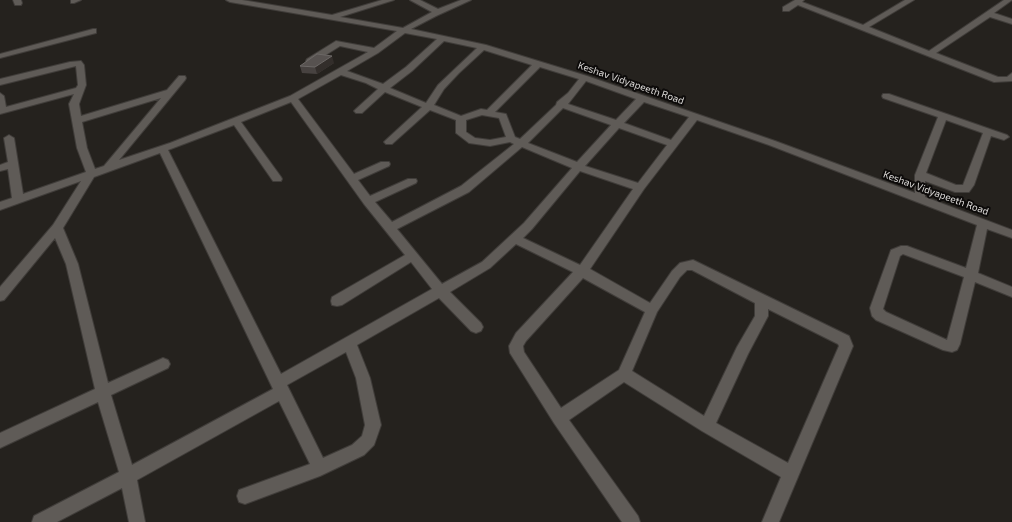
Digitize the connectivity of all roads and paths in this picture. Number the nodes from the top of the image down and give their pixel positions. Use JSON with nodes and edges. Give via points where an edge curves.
{"nodes":[{"id":1,"x":230,"y":0,"type":"edge"},
{"id":2,"x":390,"y":0,"type":"edge"},
{"id":3,"x":414,"y":0,"type":"edge"},
{"id":4,"x":468,"y":0,"type":"edge"},
{"id":5,"x":910,"y":0,"type":"edge"},
{"id":6,"x":1009,"y":0,"type":"edge"},
{"id":7,"x":799,"y":1,"type":"edge"},
{"id":8,"x":254,"y":2,"type":"edge"},
{"id":9,"x":786,"y":9,"type":"dead end"},
{"id":10,"x":438,"y":12,"type":"junction"},
{"id":11,"x":989,"y":14,"type":"junction"},
{"id":12,"x":332,"y":17,"type":"junction"},
{"id":13,"x":1012,"y":22,"type":"edge"},
{"id":14,"x":863,"y":28,"type":"junction"},
{"id":15,"x":404,"y":30,"type":"junction"},
{"id":16,"x":93,"y":31,"type":"dead end"},
{"id":17,"x":443,"y":38,"type":"junction"},
{"id":18,"x":483,"y":47,"type":"junction"},
{"id":19,"x":375,"y":51,"type":"junction"},
{"id":20,"x":930,"y":54,"type":"junction"},
{"id":21,"x":0,"y":56,"type":"edge"},
{"id":22,"x":310,"y":61,"type":"edge"},
{"id":23,"x":538,"y":64,"type":"junction"},
{"id":24,"x":340,"y":72,"type":"junction"},
{"id":25,"x":1012,"y":76,"type":"edge"},
{"id":26,"x":182,"y":78,"type":"dead end"},
{"id":27,"x":584,"y":78,"type":"junction"},
{"id":28,"x":0,"y":82,"type":"edge"},
{"id":29,"x":384,"y":88,"type":"junction"},
{"id":30,"x":80,"y":90,"type":"junction"},
{"id":31,"x":170,"y":92,"type":"junction"},
{"id":32,"x":0,"y":96,"type":"edge"},
{"id":33,"x":886,"y":96,"type":"dead end"},
{"id":34,"x":293,"y":98,"type":"junction"},
{"id":35,"x":642,"y":98,"type":"junction"},
{"id":36,"x":560,"y":104,"type":"junction"},
{"id":37,"x":428,"y":106,"type":"junction"},
{"id":38,"x":1,"y":110,"type":"edge"},
{"id":39,"x":359,"y":111,"type":"dead end"},
{"id":40,"x":488,"y":114,"type":"junction"},
{"id":41,"x":696,"y":116,"type":"junction"},
{"id":42,"x":943,"y":117,"type":"junction"},
{"id":43,"x":461,"y":119,"type":"junction"},
{"id":44,"x":77,"y":120,"type":"junction"},
{"id":45,"x":235,"y":120,"type":"junction"},
{"id":46,"x":618,"y":124,"type":"junction"},
{"id":47,"x":988,"y":132,"type":"junction"},
{"id":48,"x":1004,"y":136,"type":"dead end"},
{"id":49,"x":9,"y":138,"type":"dead end"},
{"id":50,"x":516,"y":141,"type":"junction"},
{"id":51,"x":389,"y":142,"type":"dead end"},
{"id":52,"x":674,"y":144,"type":"junction"},
{"id":53,"x":162,"y":148,"type":"junction"},
{"id":54,"x":13,"y":164,"type":"junction"},
{"id":55,"x":385,"y":164,"type":"dead end"},
{"id":56,"x":108,"y":167,"type":"junction"},
{"id":57,"x":578,"y":167,"type":"junction"},
{"id":58,"x":0,"y":168,"type":"edge"},
{"id":59,"x":91,"y":173,"type":"junction"},
{"id":60,"x":920,"y":175,"type":"junction"},
{"id":61,"x":353,"y":178,"type":"junction"},
{"id":62,"x":277,"y":179,"type":"dead end"},
{"id":63,"x":412,"y":181,"type":"dead end"},
{"id":64,"x":640,"y":187,"type":"junction"},
{"id":65,"x":18,"y":199,"type":"junction"},
{"id":66,"x":920,"y":199,"type":"junction"},
{"id":67,"x":368,"y":200,"type":"junction"},
{"id":68,"x":0,"y":206,"type":"edge"},
{"id":69,"x":983,"y":222,"type":"junction"},
{"id":70,"x":57,"y":228,"type":"junction"},
{"id":71,"x":390,"y":228,"type":"junction"},
{"id":72,"x":1012,"y":234,"type":"edge"},
{"id":73,"x":515,"y":239,"type":"junction"},
{"id":74,"x":412,"y":256,"type":"junction"},
{"id":75,"x":582,"y":271,"type":"junction"},
{"id":76,"x":970,"y":275,"type":"junction"},
{"id":77,"x":441,"y":291,"type":"junction"},
{"id":78,"x":1012,"y":292,"type":"edge"},
{"id":79,"x":0,"y":296,"type":"edge"},
{"id":80,"x":762,"y":300,"type":"junction"},
{"id":81,"x":337,"y":301,"type":"dead end"},
{"id":82,"x":652,"y":310,"type":"junction"},
{"id":83,"x":476,"y":327,"type":"dead end"},
{"id":84,"x":349,"y":343,"type":"junction"},
{"id":85,"x":163,"y":364,"type":"dead end"},
{"id":86,"x":624,"y":374,"type":"junction"},
{"id":87,"x":280,"y":387,"type":"junction"},
{"id":88,"x":104,"y":392,"type":"junction"},
{"id":89,"x":560,"y":418,"type":"junction"},
{"id":90,"x":707,"y":426,"type":"junction"},
{"id":91,"x":0,"y":441,"type":"edge"},
{"id":92,"x":320,"y":468,"type":"junction"},
{"id":93,"x":792,"y":474,"type":"junction"},
{"id":94,"x":128,"y":476,"type":"junction"},
{"id":95,"x":246,"y":496,"type":"dead end"},
{"id":96,"x":40,"y":522,"type":"edge"},
{"id":97,"x":137,"y":522,"type":"edge"},
{"id":98,"x":632,"y":522,"type":"edge"},
{"id":99,"x":770,"y":522,"type":"edge"}],
"edges":[{"from":1,"to":8,"type":"street","name":"Keshav Vidyapeeth Road"},
{"from":2,"to":12,"type":"street"},
{"from":3,"to":10,"type":"street"},
{"from":4,"to":10,"type":"street"},
{"from":5,"to":14,"type":"street"},
{"from":6,"to":11,"type":"street"},
{"from":7,"to":9,"type":"street"},
{"from":7,"to":14,"type":"street"},
{"from":8,"to":12,"type":"street","name":"Keshav Vidyapeeth Road"},
{"from":10,"to":15,"type":"street"},
{"from":11,"to":13,"type":"street"},
{"from":11,"to":20,"type":"street"},
{"from":12,"to":15,"type":"street","name":"Keshav Vidyapeeth Road"},
{"from":14,"to":20,"type":"street"},
{"from":15,"to":17,"type":"street","name":"Keshav Vidyapeeth Road"},
{"from":15,"to":19,"type":"street"},
{"from":16,"to":21,"type":"street"},
{"from":17,"to":18,"type":"street","name":"Keshav Vidyapeeth Road"},
{"from":17,"to":29,"type":"street"},
{"from":18,"to":23,"type":"street","name":"Keshav Vidyapeeth Road"},
{"from":18,"to":37,"type":"street","via":[[441,87]]},
{"from":19,"to":22,"type":"street","via":[[338,43]]},
{"from":19,"to":24,"type":"street"},
{"from":20,"to":25,"type":"street","via":[[997,80],[1009,79]]},
{"from":23,"to":27,"type":"street","name":"Keshav Vidyapeeth Road"},
{"from":23,"to":40,"type":"street"},
{"from":24,"to":29,"type":"street"},
{"from":24,"to":34,"type":"street"},
{"from":26,"to":31,"type":"street"},
{"from":27,"to":35,"type":"street","name":"Keshav Vidyapeeth Road"},
{"from":27,"to":36,"type":"street"},
{"from":28,"to":30,"type":"street","via":[[78,63],[83,81]]},
{"from":29,"to":37,"type":"street"},
{"from":29,"to":39,"type":"street"},
{"from":30,"to":38,"type":"street"},
{"from":30,"to":44,"type":"street","via":[[74,104]]},
{"from":31,"to":44,"type":"street"},
{"from":31,"to":56,"type":"street"},
{"from":32,"to":38,"type":"street"},
{"from":33,"to":42,"type":"street"},
{"from":34,"to":45,"type":"street"},
{"from":34,"to":61,"type":"street"},
{"from":35,"to":41,"type":"street","name":"Keshav Vidyapeeth Road"},
{"from":35,"to":46,"type":"street"},
{"from":36,"to":46,"type":"street"},
{"from":36,"to":50,"type":"street"},
{"from":37,"to":43,"type":"street"},
{"from":37,"to":51,"type":"street"},
{"from":40,"to":43,"type":"street","via":[[481,112]]},
{"from":40,"to":50,"type":"street","via":[[503,116]]},
{"from":41,"to":52,"type":"street"},
{"from":41,"to":66,"type":"street","name":"Keshav Vidyapeeth Road"},
{"from":42,"to":47,"type":"street"},
{"from":42,"to":60,"type":"street"},
{"from":43,"to":50,"type":"street","via":[[462,133],[472,141]]},
{"from":44,"to":59,"type":"street","via":[[82,148]]},
{"from":45,"to":53,"type":"street"},
{"from":45,"to":62,"type":"street"},
{"from":46,"to":52,"type":"street"},
{"from":46,"to":57,"type":"street"},
{"from":47,"to":48,"type":"street"},
{"from":47,"to":60,"type":"street","via":[[969,186],[954,188]]},
{"from":49,"to":54,"type":"street"},
{"from":50,"to":57,"type":"street"},
{"from":50,"to":71,"type":"street","via":[[465,189]]},
{"from":52,"to":64,"type":"street"},
{"from":53,"to":56,"type":"street"},
{"from":53,"to":87,"type":"street"},
{"from":54,"to":58,"type":"street"},
{"from":54,"to":65,"type":"street"},
{"from":55,"to":61,"type":"street"},
{"from":56,"to":59,"type":"street"},
{"from":57,"to":64,"type":"street"},
{"from":57,"to":73,"type":"street"},
{"from":59,"to":65,"type":"street"},
{"from":59,"to":70,"type":"street"},
{"from":60,"to":66,"type":"street"},
{"from":61,"to":67,"type":"street"},
{"from":63,"to":67,"type":"street"},
{"from":64,"to":75,"type":"street"},
{"from":65,"to":68,"type":"street"},
{"from":66,"to":69,"type":"street","name":"Keshav Vidyapeeth Road"},
{"from":67,"to":71,"type":"street"},
{"from":69,"to":72,"type":"street","name":"Keshav Vidyapeeth Road"},
{"from":69,"to":76,"type":"street"},
{"from":70,"to":79,"type":"street"},
{"from":70,"to":88,"type":"street","via":[[72,264]]},
{"from":71,"to":74,"type":"street"},
{"from":73,"to":75,"type":"street"},
{"from":73,"to":77,"type":"street","via":[[486,265]]},
{"from":74,"to":77,"type":"street"},
{"from":74,"to":81,"type":"street"},
{"from":75,"to":82,"type":"street"},
{"from":75,"to":89,"type":"street","via":[[516,346]]},
{"from":76,"to":76,"type":"street","via":[[907,250],[898,250],[876,308],[877,312],[952,346]]},
{"from":76,"to":78,"type":"street"},
{"from":77,"to":83,"type":"street"},
{"from":77,"to":84,"type":"street"},
{"from":80,"to":82,"type":"street","via":[[693,265],[684,266],[676,274]]},
{"from":80,"to":90,"type":"street","via":[[761,316]]},
{"from":80,"to":93,"type":"street","via":[[844,340],[846,346]]},
{"from":82,"to":86,"type":"street"},
{"from":84,"to":87,"type":"street"},
{"from":84,"to":92,"type":"street","via":[[363,378],[373,425],[369,440],[358,450]]},
{"from":85,"to":88,"type":"street"},
{"from":86,"to":89,"type":"street"},
{"from":86,"to":90,"type":"street"},
{"from":87,"to":92,"type":"street"},
{"from":87,"to":94,"type":"street"},
{"from":88,"to":91,"type":"street"},
{"from":88,"to":94,"type":"street"},
{"from":89,"to":98,"type":"street"},
{"from":90,"to":93,"type":"street"},
{"from":92,"to":95,"type":"street"},
{"from":93,"to":99,"type":"street"},
{"from":94,"to":96,"type":"street"},
{"from":94,"to":97,"type":"street"}]}
